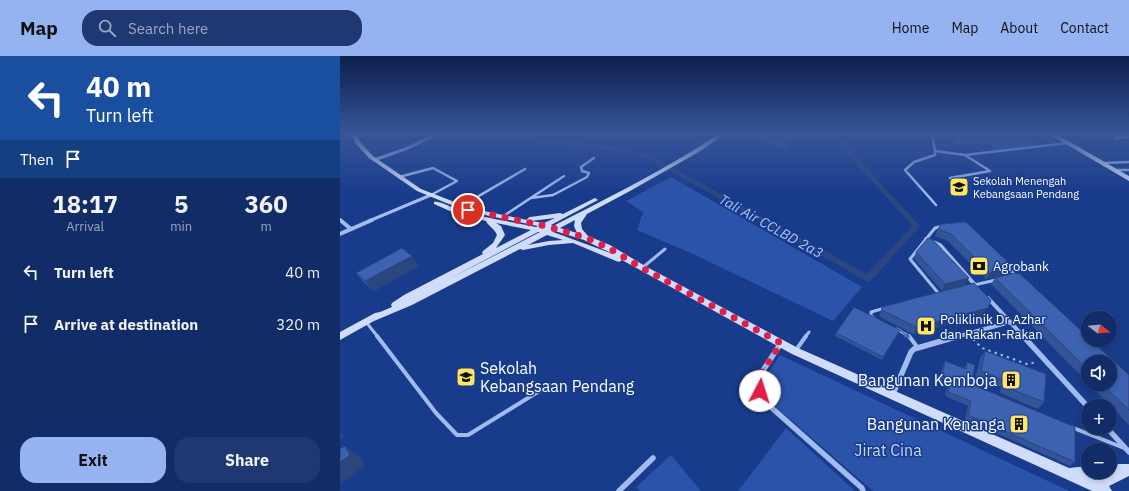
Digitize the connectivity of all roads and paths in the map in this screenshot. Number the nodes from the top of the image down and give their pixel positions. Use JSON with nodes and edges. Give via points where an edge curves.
{"nodes":[{"id":1,"x":368,"y":154,"type":"edge"},
{"id":2,"x":390,"y":154,"type":"edge"},
{"id":3,"x":688,"y":154,"type":"edge"},
{"id":4,"x":935,"y":154,"type":"edge"},
{"id":5,"x":960,"y":154,"type":"edge"},
{"id":6,"x":972,"y":154,"type":"edge"},
{"id":7,"x":1086,"y":154,"type":"edge"},
{"id":8,"x":965,"y":155,"type":"junction"},
{"id":9,"x":594,"y":158,"type":"dead end"},
{"id":10,"x":374,"y":160,"type":"junction"},
{"id":11,"x":1129,"y":162,"type":"edge"},
{"id":12,"x":1101,"y":163,"type":"junction"},
{"id":13,"x":525,"y":169,"type":"dead end"},
{"id":14,"x":1114,"y":170,"type":"junction"},
{"id":15,"x":1129,"y":170,"type":"edge"},
{"id":16,"x":656,"y":173,"type":"junction"},
{"id":17,"x":564,"y":176,"type":"dead end"},
{"id":18,"x":399,"y":177,"type":"junction"},
{"id":19,"x":950,"y":178,"type":"dead end"},
{"id":20,"x":1129,"y":179,"type":"edge"},
{"id":21,"x":429,"y":196,"type":"junction"},
{"id":22,"x":531,"y":198,"type":"junction"},
{"id":23,"x":936,"y":205,"type":"dead end"},
{"id":24,"x":596,"y":206,"type":"junction"},
{"id":25,"x":460,"y":207,"type":"junction"},
{"id":26,"x":573,"y":211,"type":"junction"},
{"id":27,"x":506,"y":218,"type":"junction"},
{"id":28,"x":340,"y":220,"type":"edge"},
{"id":29,"x":486,"y":220,"type":"junction"},
{"id":30,"x":946,"y":226,"type":"edge"},
{"id":31,"x":351,"y":229,"type":"junction"},
{"id":32,"x":548,"y":229,"type":"junction"},
{"id":33,"x":537,"y":230,"type":"junction"},
{"id":34,"x":340,"y":234,"type":"edge"},
{"id":35,"x":587,"y":238,"type":"junction"},
{"id":36,"x":926,"y":239,"type":"junction"},
{"id":37,"x":579,"y":242,"type":"junction"},
{"id":38,"x":665,"y":249,"type":"dead end"},
{"id":39,"x":506,"y":253,"type":"junction"},
{"id":40,"x":478,"y":260,"type":"junction"},
{"id":41,"x":633,"y":263,"type":"junction"},
{"id":42,"x":1004,"y":264,"type":"edge"},
{"id":43,"x":642,"y":268,"type":"junction"},
{"id":44,"x":1016,"y":275,"type":"junction"},
{"id":45,"x":1009,"y":277,"type":"edge"},
{"id":46,"x":1002,"y":278,"type":"edge"},
{"id":47,"x":1021,"y":280,"type":"edge"},
{"id":48,"x":976,"y":285,"type":"junction"},
{"id":49,"x":968,"y":287,"type":"edge"},
{"id":50,"x":981,"y":290,"type":"edge"},
{"id":51,"x":946,"y":292,"type":"edge"},
{"id":52,"x":939,"y":294,"type":"junction"},
{"id":53,"x":933,"y":296,"type":"edge"},
{"id":54,"x":986,"y":296,"type":"edge"},
{"id":55,"x":892,"y":306,"type":"edge"},
{"id":56,"x":1032,"y":317,"type":"edge"},
{"id":57,"x":375,"y":318,"type":"junction"},
{"id":58,"x":879,"y":320,"type":"edge"},
{"id":59,"x":366,"y":322,"type":"junction"},
{"id":60,"x":1010,"y":322,"type":"junction"},
{"id":61,"x":892,"y":326,"type":"edge"},
{"id":62,"x":809,"y":332,"type":"dead end"},
{"id":63,"x":968,"y":334,"type":"junction"},
{"id":64,"x":340,"y":336,"type":"edge"},
{"id":65,"x":781,"y":343,"type":"junction"},
{"id":66,"x":918,"y":348,"type":"junction"},
{"id":67,"x":795,"y":351,"type":"junction"},
{"id":68,"x":1044,"y":360,"type":"junction"},
{"id":69,"x":549,"y":385,"type":"dead end"},
{"id":70,"x":892,"y":395,"type":"junction"},
{"id":71,"x":1081,"y":400,"type":"edge"},
{"id":72,"x":1068,"y":426,"type":"edge"},
{"id":73,"x":1114,"y":435,"type":"edge"},
{"id":74,"x":1128,"y":450,"type":"edge"},
{"id":75,"x":653,"y":458,"type":"dead end"},
{"id":76,"x":1117,"y":470,"type":"edge"},
{"id":77,"x":1129,"y":470,"type":"edge"},
{"id":78,"x":1081,"y":473,"type":"edge"},
{"id":79,"x":1068,"y":474,"type":"junction"},
{"id":80,"x":1101,"y":489,"type":"edge"},
{"id":81,"x":619,"y":491,"type":"edge"},
{"id":82,"x":863,"y":491,"type":"edge"}],
"edges":[{"from":1,"to":10,"type":"main road"},
{"from":2,"to":10,"type":"street"},
{"from":3,"to":16,"type":"main road"},
{"from":4,"to":23,"type":"lane","via":[[906,166],[905,170]]},
{"from":5,"to":8,"type":"lane"},
{"from":6,"to":8,"type":"lane"},
{"from":7,"to":12,"type":"main road"},
{"from":8,"to":19,"type":"lane","via":[[990,171]]},
{"from":9,"to":22,"type":"lane","via":[[582,166],[582,171],[590,173],[585,178],[558,193],[543,198]]},
{"from":10,"to":18,"type":"main road"},
{"from":11,"to":12,"type":"lane"},
{"from":12,"to":14,"type":"main road"},
{"from":13,"to":25,"type":"lane"},
{"from":14,"to":15,"type":"lane"},
{"from":14,"to":20,"type":"main road"},
{"from":16,"to":24,"type":"main road"},
{"from":16,"to":26,"type":"main road"},
{"from":17,"to":22,"type":"lane"},
{"from":18,"to":21,"type":"main road"},
{"from":18,"to":21,"type":"lane","via":[[433,168],[457,181]]},
{"from":21,"to":25,"type":"main road"},
{"from":21,"to":29,"type":"main road","via":[[455,212]]},
{"from":21,"to":31,"type":"street"},
{"from":22,"to":27,"type":"lane"},
{"from":24,"to":32,"type":"main road"},
{"from":24,"to":35,"type":"main road","via":[[581,216],[576,226]]},
{"from":25,"to":27,"type":"main road"},
{"from":26,"to":27,"type":"main road","via":[[540,219]]},
{"from":26,"to":32,"type":"main road"},
{"from":27,"to":32,"type":"main road"},
{"from":28,"to":31,"type":"street"},
{"from":29,"to":33,"type":"main road"},
{"from":29,"to":40,"type":"main road","via":[[498,228],[501,235],[496,244]]},
{"from":30,"to":36,"type":"lane","via":[[937,227]]},
{"from":31,"to":34,"type":"street"},
{"from":32,"to":33,"type":"main road"},
{"from":32,"to":35,"type":"main road"},
{"from":32,"to":37,"type":"main road"},
{"from":32,"to":39,"type":"main road"},
{"from":33,"to":40,"type":"main road"},
{"from":35,"to":41,"type":"main road"},
{"from":36,"to":48,"type":"street","via":[[940,245]]},
{"from":36,"to":52,"type":"lane","via":[[911,256],[910,261]]},
{"from":37,"to":39,"type":"main road","via":[[542,244]]},
{"from":37,"to":41,"type":"main road"},
{"from":38,"to":43,"type":"lane"},
{"from":39,"to":57,"type":"main road"},
{"from":40,"to":57,"type":"main road","via":[[407,297]]},
{"from":41,"to":43,"type":"main road"},
{"from":42,"to":44,"type":"lane"},
{"from":43,"to":65,"type":"main road"},
{"from":44,"to":45,"type":"lane"},
{"from":44,"to":47,"type":"lane"},
{"from":46,"to":48,"type":"lane"},
{"from":48,"to":49,"type":"lane"},
{"from":48,"to":50,"type":"street"},
{"from":51,"to":52,"type":"lane"},
{"from":52,"to":53,"type":"lane"},
{"from":54,"to":60,"type":"street"},
{"from":55,"to":58,"type":"lane","via":[[871,312],[871,316]]},
{"from":56,"to":60,"type":"path"},
{"from":57,"to":59,"type":"main road"},
{"from":59,"to":64,"type":"main road"},
{"from":59,"to":69,"type":"lane","via":[[436,413],[457,434],[468,435]]},
{"from":60,"to":63,"type":"street"},
{"from":60,"to":68,"type":"street"},
{"from":61,"to":66,"type":"lane","one_way":true,"via":[[909,336]]},
{"from":62,"to":67,"type":"lane"},
{"from":63,"to":66,"type":"street"},
{"from":63,"to":68,"type":"path","via":[[982,348],[1027,364]]},
{"from":65,"to":67,"type":"main road"},
{"from":65,"to":82,"type":"street","via":[[758,378],[757,383],[763,399]]},
{"from":66,"to":70,"type":"street","via":[[911,352]]},
{"from":67,"to":70,"type":"main road"},
{"from":68,"to":71,"type":"street"},
{"from":70,"to":79,"type":"main road"},
{"from":72,"to":74,"type":"lane"},
{"from":73,"to":74,"type":"street"},
{"from":75,"to":81,"type":"street"},
{"from":76,"to":77,"type":"main road"},
{"from":77,"to":80,"type":"main road"},
{"from":78,"to":79,"type":"main road"},
{"from":79,"to":80,"type":"main road"}]}
